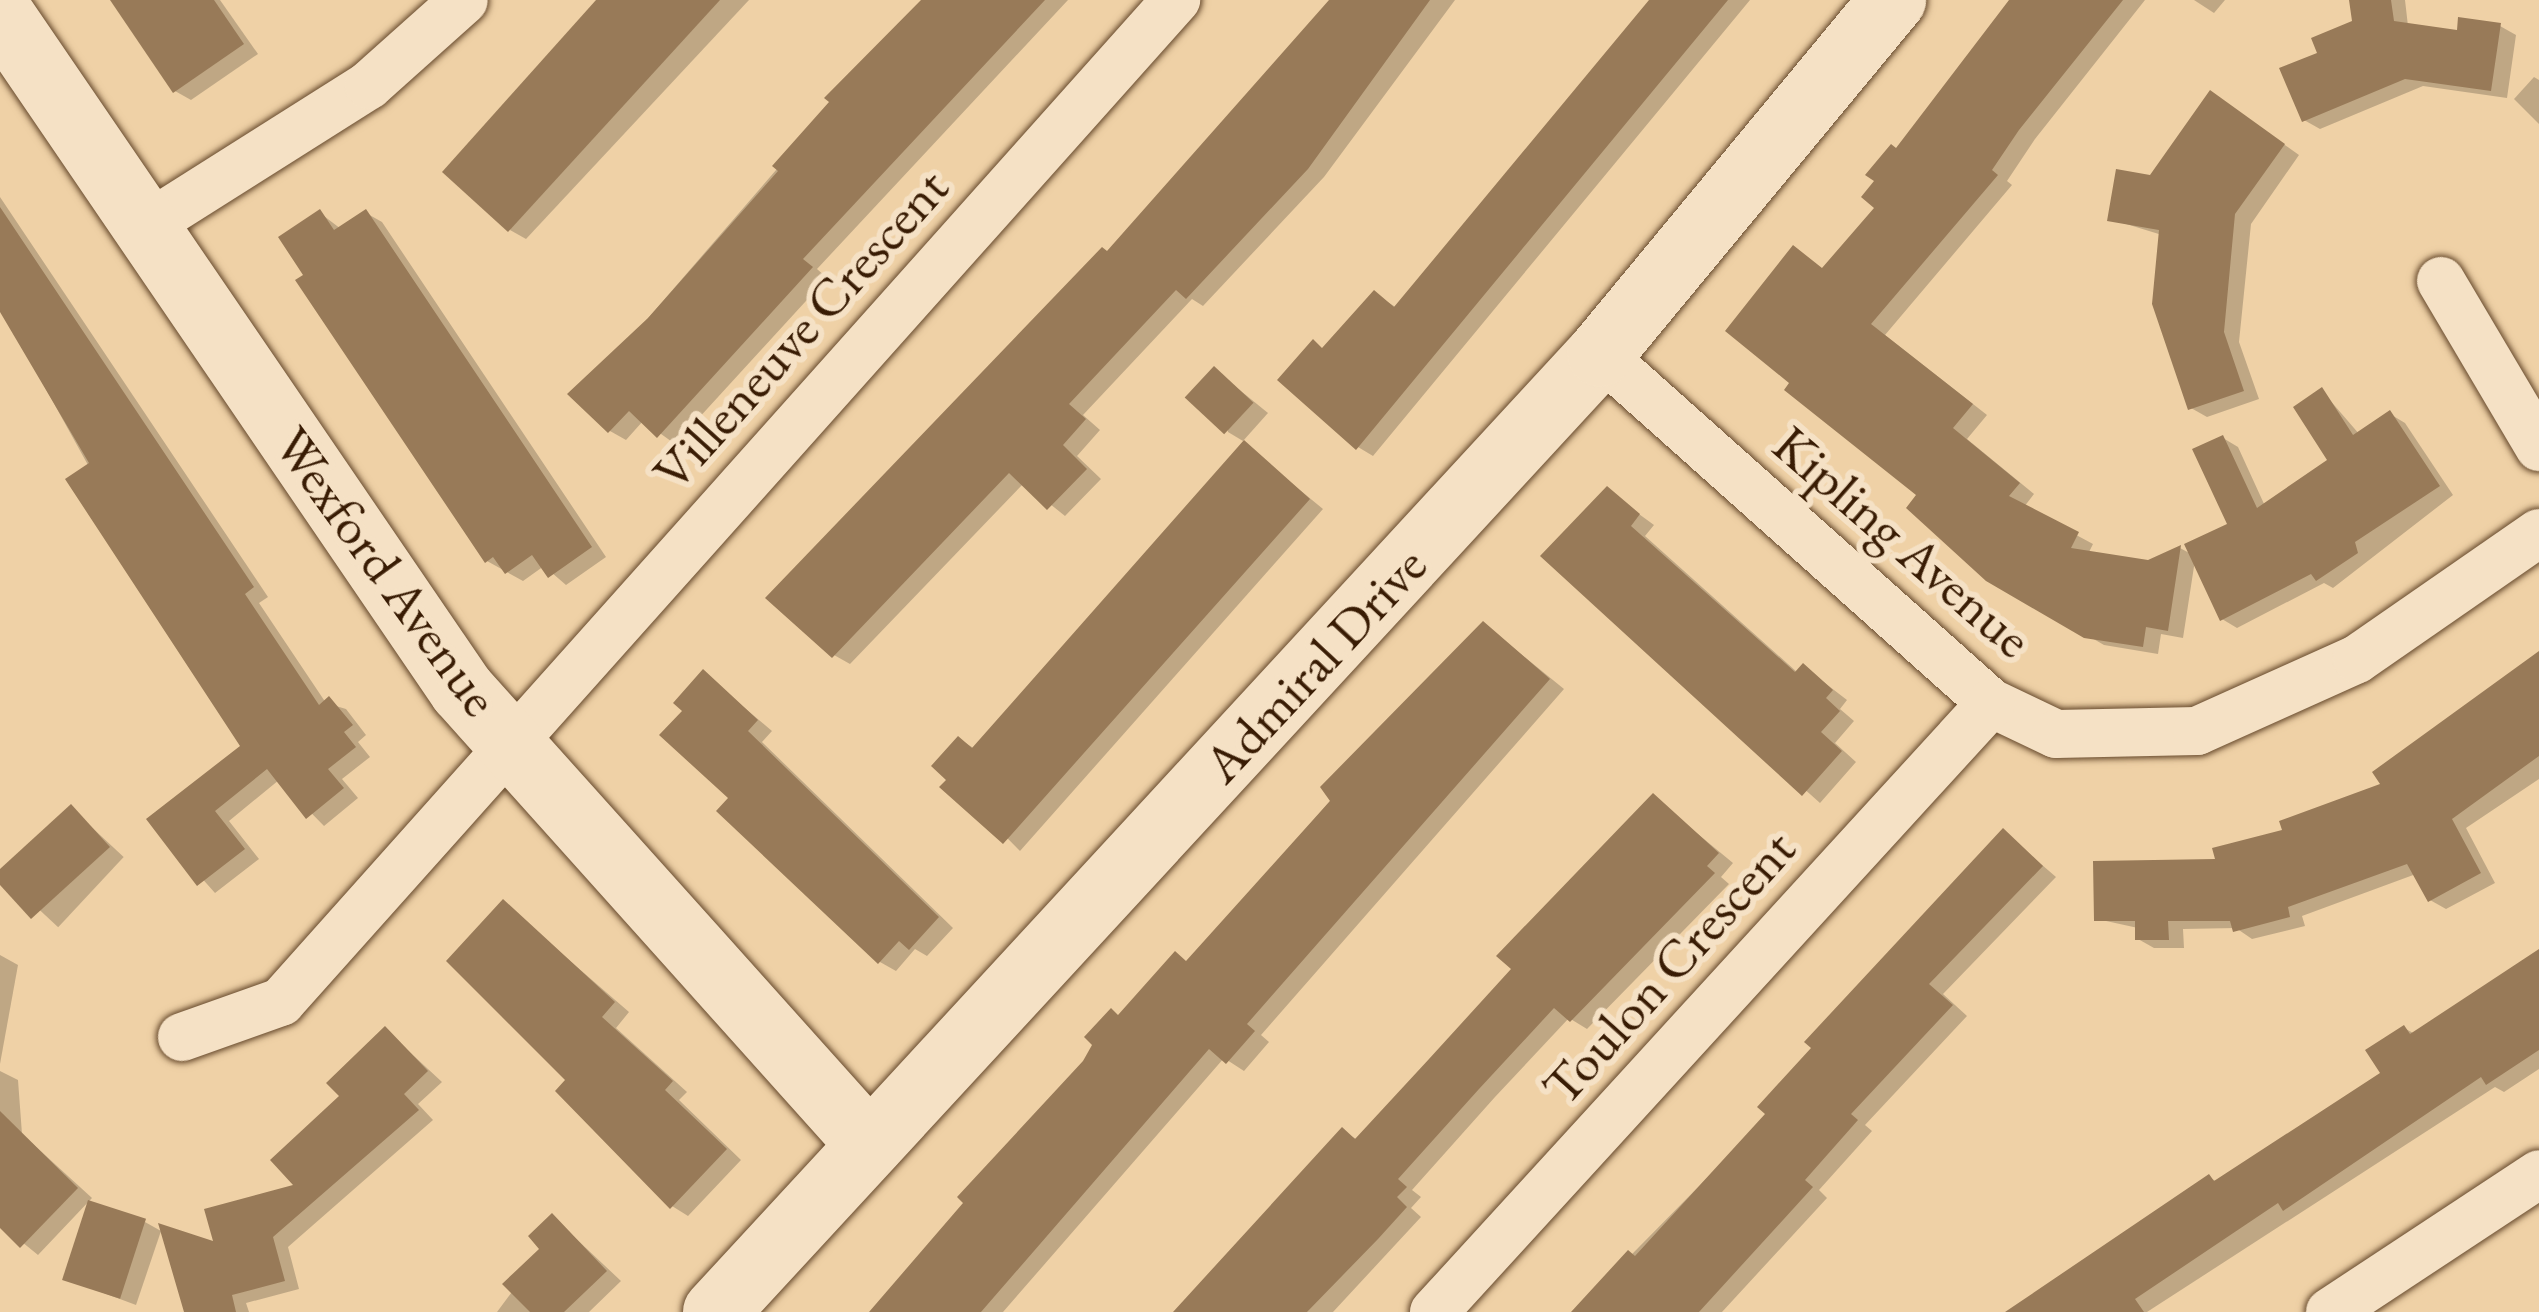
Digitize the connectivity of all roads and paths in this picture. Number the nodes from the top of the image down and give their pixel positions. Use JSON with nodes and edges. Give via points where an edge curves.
{"nodes":[{"id":1,"x":464,"y":0,"type":"edge"},
{"id":2,"x":1176,"y":0,"type":"edge"},
{"id":3,"x":1893,"y":0,"type":"edge"},
{"id":4,"x":0,"y":13,"type":"edge"},
{"id":5,"x":143,"y":229,"type":"junction"},
{"id":6,"x":2441,"y":281,"type":"dead end"},
{"id":7,"x":1600,"y":354,"type":"junction"},
{"id":8,"x":2539,"y":447,"type":"edge"},
{"id":9,"x":2539,"y":533,"type":"edge"},
{"id":10,"x":1991,"y":703,"type":"junction"},
{"id":11,"x":513,"y":739,"type":"junction"},
{"id":12,"x":182,"y":1037,"type":"dead end"},
{"id":13,"x":870,"y":1145,"type":"junction"},
{"id":14,"x":2539,"y":1174,"type":"edge"},
{"id":15,"x":716,"y":1312,"type":"edge"},
{"id":16,"x":1434,"y":1312,"type":"edge"},
{"id":17,"x":2330,"y":1312,"type":"edge"}],
"edges":[{"from":1,"to":5,"type":"street","via":[[369,85]]},
{"from":2,"to":11,"type":"street","name":"Villeneuve Crescent"},
{"from":3,"to":7,"type":"street","name":"Admiral Drive"},
{"from":4,"to":5,"type":"street","name":"Wexford Avenue"},
{"from":5,"to":11,"type":"street","name":"Wexford Avenue","via":[[462,690]]},
{"from":6,"to":8,"type":"street"},
{"from":7,"to":10,"type":"street","name":"Kipling Avenue"},
{"from":7,"to":13,"type":"street","name":"Admiral Drive"},
{"from":9,"to":10,"type":"street","name":"Kipling Avenue","via":[[2357,659],[2197,731],[2056,734]]},
{"from":10,"to":16,"type":"street","name":"Toulon Crescent"},
{"from":11,"to":12,"type":"street","name":"Villeneuve Crescent","via":[[280,1002]]},
{"from":11,"to":13,"type":"street","name":"Wexford Avenue"},
{"from":13,"to":15,"type":"street","name":"Admiral Drive"},
{"from":14,"to":17,"type":"street"}]}
